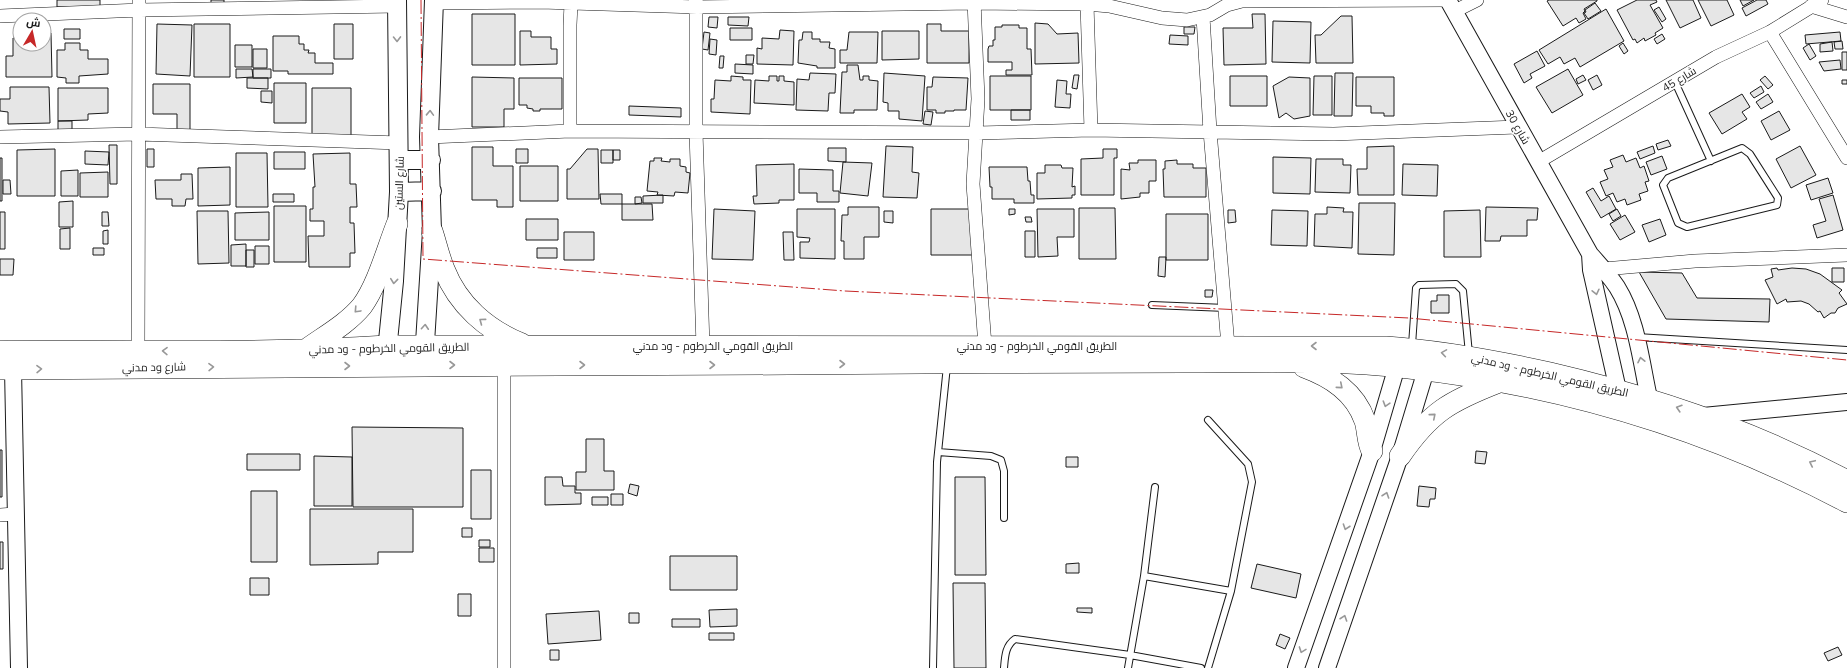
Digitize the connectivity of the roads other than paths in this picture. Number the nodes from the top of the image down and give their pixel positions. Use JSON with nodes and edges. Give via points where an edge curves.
{"nodes":[{"id":1,"x":1477,"y":0,"type":"edge"},
{"id":2,"x":434,"y":2,"type":"edge"},
{"id":3,"x":853,"y":2,"type":"edge"},
{"id":4,"x":974,"y":2,"type":"edge"},
{"id":5,"x":397,"y":3,"type":"edge"},
{"id":6,"x":697,"y":3,"type":"edge"},
{"id":7,"x":1816,"y":3,"type":"edge"},
{"id":8,"x":571,"y":4,"type":"junction"},
{"id":9,"x":1087,"y":4,"type":"junction"},
{"id":10,"x":1219,"y":4,"type":"edge"},
{"id":11,"x":1450,"y":4,"type":"edge"},
{"id":12,"x":139,"y":5,"type":"edge"},
{"id":13,"x":0,"y":16,"type":"edge"},
{"id":14,"x":1203,"y":17,"type":"junction"},
{"id":15,"x":1847,"y":17,"type":"edge"},
{"id":16,"x":1770,"y":32,"type":"junction"},
{"id":17,"x":1675,"y":82,"type":"junction"},
{"id":18,"x":1517,"y":127,"type":"junction"},
{"id":19,"x":1091,"y":130,"type":"junction"},
{"id":20,"x":570,"y":131,"type":"junction"},
{"id":21,"x":1210,"y":131,"type":"junction"},
{"id":22,"x":696,"y":132,"type":"junction"},
{"id":23,"x":977,"y":133,"type":"junction"},
{"id":24,"x":138,"y":134,"type":"junction"},
{"id":25,"x":0,"y":137,"type":"edge"},
{"id":26,"x":430,"y":137,"type":"junction"},
{"id":27,"x":1845,"y":151,"type":"edge"},
{"id":28,"x":399,"y":152,"type":"junction"},
{"id":29,"x":431,"y":160,"type":"junction"},
{"id":30,"x":1711,"y":161,"type":"junction"},
{"id":31,"x":1538,"y":162,"type":"junction"},
{"id":32,"x":432,"y":191,"type":"junction"},
{"id":33,"x":399,"y":192,"type":"junction"},
{"id":34,"x":397,"y":224,"type":"junction"},
{"id":35,"x":432,"y":230,"type":"junction"},
{"id":36,"x":1590,"y":254,"type":"junction"},
{"id":37,"x":1847,"y":255,"type":"edge"},
{"id":38,"x":1604,"y":270,"type":"junction"},
{"id":39,"x":1152,"y":305,"type":"dead end"},
{"id":40,"x":1226,"y":308,"type":"junction"},
{"id":41,"x":1635,"y":337,"type":"junction"},
{"id":42,"x":528,"y":346,"type":"junction"},
{"id":43,"x":703,"y":346,"type":"junction"},
{"id":44,"x":985,"y":346,"type":"junction"},
{"id":45,"x":1228,"y":346,"type":"junction"},
{"id":46,"x":1411,"y":349,"type":"junction"},
{"id":47,"x":1847,"y":350,"type":"edge"},
{"id":48,"x":0,"y":351,"type":"edge"},
{"id":49,"x":138,"y":351,"type":"junction"},
{"id":50,"x":204,"y":352,"type":"joint"},
{"id":51,"x":386,"y":356,"type":"junction"},
{"id":52,"x":424,"y":356,"type":"junction"},
{"id":53,"x":1470,"y":357,"type":"junction"},
{"id":54,"x":307,"y":358,"type":"junction"},
{"id":55,"x":947,"y":363,"type":"junction"},
{"id":56,"x":1292,"y":363,"type":"junction"},
{"id":57,"x":504,"y":365,"type":"junction"},
{"id":58,"x":1397,"y":366,"type":"junction"},
{"id":59,"x":6,"y":369,"type":"edge"},
{"id":60,"x":1426,"y":370,"type":"junction"},
{"id":61,"x":1500,"y":382,"type":"junction"},
{"id":62,"x":1618,"y":390,"type":"junction"},
{"id":63,"x":1648,"y":398,"type":"junction"},
{"id":64,"x":1847,"y":402,"type":"edge"},
{"id":65,"x":1702,"y":416,"type":"junction"},
{"id":66,"x":1208,"y":420,"type":"dead end"},
{"id":67,"x":1372,"y":451,"type":"junction"},
{"id":68,"x":938,"y":452,"type":"junction"},
{"id":69,"x":1400,"y":456,"type":"junction"},
{"id":70,"x":1847,"y":481,"type":"edge"},
{"id":71,"x":1155,"y":488,"type":"dead end"},
{"id":72,"x":1847,"y":502,"type":"edge"},
{"id":73,"x":8,"y":514,"type":"edge"},
{"id":74,"x":1004,"y":518,"type":"dead end"},
{"id":75,"x":1144,"y":576,"type":"junction"},
{"id":76,"x":1231,"y":591,"type":"junction"},
{"id":77,"x":1130,"y":655,"type":"junction"},
{"id":78,"x":19,"y":668,"type":"edge"},
{"id":79,"x":504,"y":668,"type":"edge"},
{"id":80,"x":933,"y":668,"type":"edge"},
{"id":81,"x":1004,"y":668,"type":"edge"},
{"id":82,"x":1128,"y":668,"type":"edge"},
{"id":83,"x":1201,"y":668,"type":"edge"},
{"id":84,"x":1208,"y":668,"type":"edge"},
{"id":85,"x":1296,"y":668,"type":"edge"},
{"id":86,"x":1327,"y":668,"type":"edge"}],
"edges":[{"from":1,"to":11,"type":"street"},
{"from":2,"to":8,"type":"street"},
{"from":26,"to":2,"type":"main road","one_way":true},
{"from":3,"to":4,"type":"street"},
{"from":3,"to":6,"type":"street"},
{"from":4,"to":9,"type":"street"},
{"from":4,"to":23,"type":"street"},
{"from":5,"to":12,"type":"street"},
{"from":5,"to":28,"type":"main road","name":"شارع الستين","one_way":true},
{"from":6,"to":8,"type":"street"},
{"from":6,"to":22,"type":"street"},
{"from":7,"to":15,"type":"street"},
{"from":7,"to":16,"type":"street","name":"شارع 45"},
{"from":8,"to":20,"type":"street"},
{"from":9,"to":14,"type":"street","via":[[1109,6],[1162,18],[1187,20]]},
{"from":9,"to":19,"type":"street"},
{"from":10,"to":11,"type":"street","via":[[1242,1]]},
{"from":10,"to":14,"type":"street"},
{"from":11,"to":18,"type":"street","name":"شارع 30"},
{"from":12,"to":13,"type":"street"},
{"from":12,"to":24,"type":"street"},
{"from":14,"to":21,"type":"street"},
{"from":16,"to":17,"type":"street","name":"شارع 45","via":[[1716,57]]},
{"from":16,"to":27,"type":"street"},
{"from":17,"to":30,"type":"lane"},
{"from":17,"to":31,"type":"street","name":"شارع 45"},
{"from":18,"to":21,"type":"street","via":[[1334,134]]},
{"from":18,"to":31,"type":"street","name":"شارع 30"},
{"from":19,"to":21,"type":"street"},
{"from":19,"to":23,"type":"street"},
{"from":20,"to":22,"type":"street"},
{"from":20,"to":26,"type":"street"},
{"from":21,"to":40,"type":"street"},
{"from":22,"to":23,"type":"street"},
{"from":22,"to":43,"type":"street"},
{"from":23,"to":44,"type":"street","via":[[974,184]]},
{"from":24,"to":25,"type":"street"},
{"from":24,"to":28,"type":"street"},
{"from":24,"to":49,"type":"street"},
{"from":26,"to":29,"type":"main road"},
{"from":28,"to":29,"type":"main road"},
{"from":28,"to":33,"type":"main road","name":"شارع الستين"},
{"from":29,"to":32,"type":"main road"},
{"from":30,"to":30,"type":"lane","via":[[1664,181],[1663,185],[1681,226],[1687,227],[1777,205],[1778,198],[1747,151],[1742,148]]},
{"from":31,"to":36,"type":"street","name":"شارع 30"},
{"from":32,"to":33,"type":"main road"},
{"from":32,"to":35,"type":"main road"},
{"from":33,"to":34,"type":"main road","name":"شارع الستين"},
{"from":34,"to":51,"type":"main road","name":"شارع الستين","one_way":true},
{"from":34,"to":54,"type":"highway","one_way":true,"via":[[374,283],[362,305]]},
{"from":42,"to":35,"type":"highway","one_way":true,"via":[[494,330],[476,316],[462,300],[444,269]]},
{"from":52,"to":35,"type":"main road","one_way":true},
{"from":36,"to":38,"type":"street","name":"شارع 30"},
{"from":36,"to":62,"type":"street","name":"شارع 30","one_way":true,"via":[[1591,270]]},
{"from":37,"to":38,"type":"street","via":[[1695,261]]},
{"from":38,"to":41,"type":"street","name":"شارع 30","via":[[1622,296]]},
{"from":39,"to":40,"type":"lane"},
{"from":40,"to":45,"type":"street"},
{"from":41,"to":47,"type":"lane"},
{"from":63,"to":41,"type":"street","name":"شارع 30","one_way":true},
{"from":42,"to":43,"type":"highway","name":"الطريق القومي الخرطوم - ود مدني"},
{"from":42,"to":52,"type":"highway","name":"الطريق القومي الخرطوم - ود مدني"},
{"from":43,"to":44,"type":"highway","name":"الطريق القومي الخرطوم - ود مدني"},
{"from":44,"to":45,"type":"highway","name":"الطريق القومي الخرطوم - ود مدني"},
{"from":46,"to":45,"type":"highway","name":"الطريق القومي الخرطوم - ود مدني","one_way":true,"via":[[1352,346]]},
{"from":53,"to":46,"type":"highway","name":"الطريق القومي الخرطوم - ود مدني","one_way":true},
{"from":46,"to":53,"type":"lane","via":[[1416,288],[1419,285],[1456,284],[1463,291]]},
{"from":48,"to":49,"type":"highway","name":"شارع ود مدني"},
{"from":50,"to":49,"type":"highway","name":"شارع ود مدني","one_way":true},
{"from":50,"to":54,"type":"highway","name":"الطريق القومي الخرطوم - ود مدني"},
{"from":51,"to":52,"type":"highway","name":"الطريق القومي الخرطوم - ود مدني"},
{"from":51,"to":54,"type":"highway","name":"الطريق القومي الخرطوم - ود مدني"},
{"from":52,"to":57,"type":"highway","name":"الطريق القومي الخرطوم - ود مدني","one_way":true},
{"from":53,"to":62,"type":"highway","name":"الطريق القومي الخرطوم - ود مدني"},
{"from":59,"to":54,"type":"highway","name":"شارع ود مدني","one_way":true},
{"from":55,"to":56,"type":"highway","name":"الطريق القومي الخرطوم - ود مدني"},
{"from":57,"to":55,"type":"highway","name":"الطريق القومي الخرطوم - ود مدني","one_way":true},
{"from":55,"to":68,"type":"lane"},
{"from":56,"to":58,"type":"highway","name":"الطريق القومي الخرطوم - ود مدني"},
{"from":56,"to":67,"type":"highway","one_way":true,"via":[[1326,375],[1351,396],[1365,421]]},
{"from":57,"to":79,"type":"street"},
{"from":58,"to":60,"type":"highway","name":"الطريق القومي الخرطوم - ود مدني"},
{"from":58,"to":67,"type":"street","one_way":true},
{"from":59,"to":73,"type":"street"},
{"from":60,"to":61,"type":"highway","name":"الطريق القومي الخرطوم - ود مدني"},
{"from":60,"to":69,"type":"street"},
{"from":69,"to":61,"type":"highway","one_way":true,"via":[[1418,431],[1442,408],[1468,394]]},
{"from":61,"to":72,"type":"highway","name":"الطريق القومي الخرطوم - ود مدني","via":[[1572,397],[1700,435],[1781,469]]},
{"from":62,"to":63,"type":"highway","name":"الطريق القومي الخرطوم - ود مدني"},
{"from":65,"to":63,"type":"highway","name":"الطريق القومي الخرطوم - ود مدني","one_way":true},
{"from":64,"to":65,"type":"street"},
{"from":70,"to":65,"type":"highway","name":"الطريق القومي الخرطوم - ود مدني","one_way":true,"via":[[1790,452]]},
{"from":66,"to":76,"type":"lane","via":[[1248,464],[1251,472],[1252,482]]},
{"from":67,"to":85,"type":"street","one_way":true},
{"from":68,"to":74,"type":"lane","via":[[991,456],[1001,460],[1004,471]]},
{"from":68,"to":80,"type":"lane"},
{"from":86,"to":69,"type":"street","one_way":true},
{"from":71,"to":75,"type":"lane"},
{"from":73,"to":78,"type":"street"},
{"from":75,"to":76,"type":"lane"},
{"from":75,"to":77,"type":"lane"},
{"from":76,"to":84,"type":"lane"},
{"from":77,"to":81,"type":"lane","via":[[1015,639],[1009,643]]},
{"from":77,"to":82,"type":"lane"},
{"from":77,"to":83,"type":"lane"}]}
